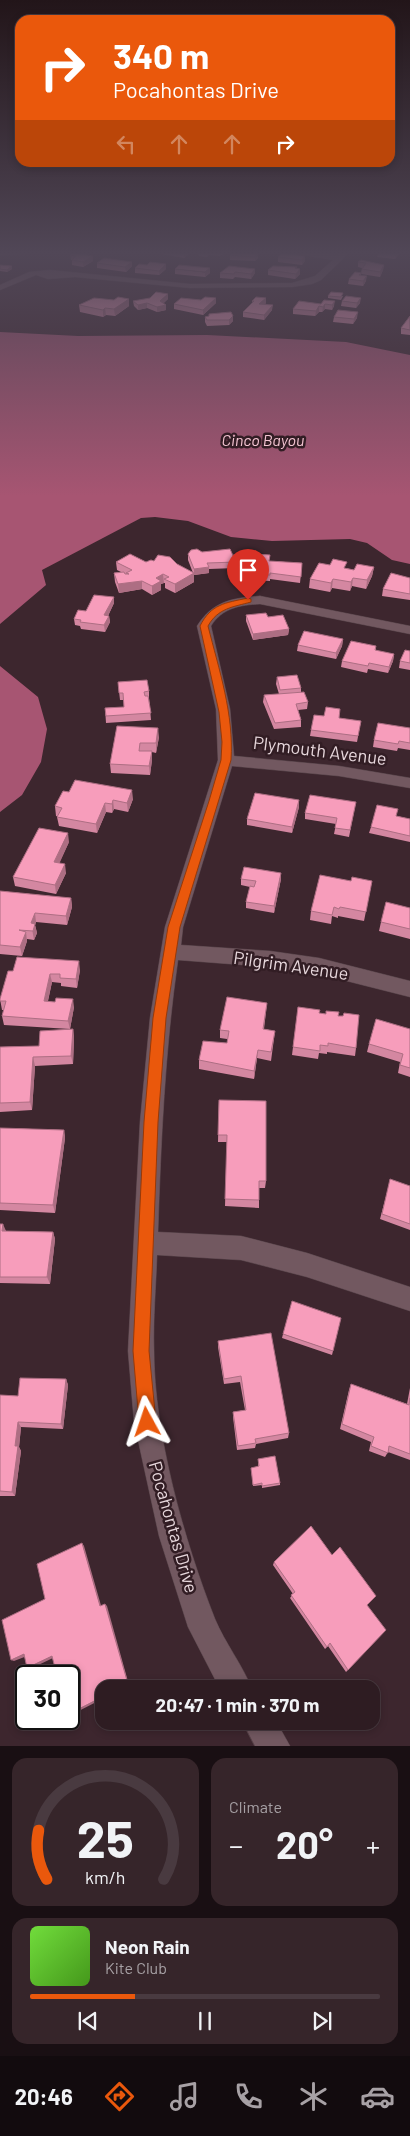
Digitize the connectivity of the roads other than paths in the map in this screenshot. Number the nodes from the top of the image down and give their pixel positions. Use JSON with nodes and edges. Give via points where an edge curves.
{"nodes":[{"id":1,"x":410,"y":630,"type":"edge"},
{"id":2,"x":226,"y":760,"type":"junction"},
{"id":3,"x":410,"y":783,"type":"edge"},
{"id":4,"x":170,"y":952,"type":"junction"},
{"id":5,"x":410,"y":989,"type":"edge"},
{"id":6,"x":146,"y":1243,"type":"junction"},
{"id":7,"x":410,"y":1299,"type":"edge"},
{"id":8,"x":232,"y":1680,"type":"edge"},
{"id":9,"x":263,"y":1730,"type":"edge"},
{"id":10,"x":274,"y":1746,"type":"edge"}],
"edges":[{"from":1,"to":2,"type":"street","name":"Pocahontas Drive","via":[[260,600],[237,602],[216,611],[204,626],[224,712]]},
{"from":2,"to":3,"type":"street","name":"Plymouth Avenue","via":[[339,771]]},
{"from":2,"to":4,"type":"street","name":"Pocahontas Drive","via":[[174,927]]},
{"from":4,"to":5,"type":"street","name":"Pilgrim Avenue","via":[[319,966]]},
{"from":4,"to":6,"type":"street","name":"Pocahontas Drive","via":[[160,1018],[151,1122]]},
{"from":6,"to":7,"type":"street","via":[[241,1248],[307,1265]]},
{"from":6,"to":8,"type":"street","name":"Pocahontas Drive","via":[[141,1351],[147,1422],[173,1536],[203,1627]]},
{"from":9,"to":10,"type":"street"}]}
